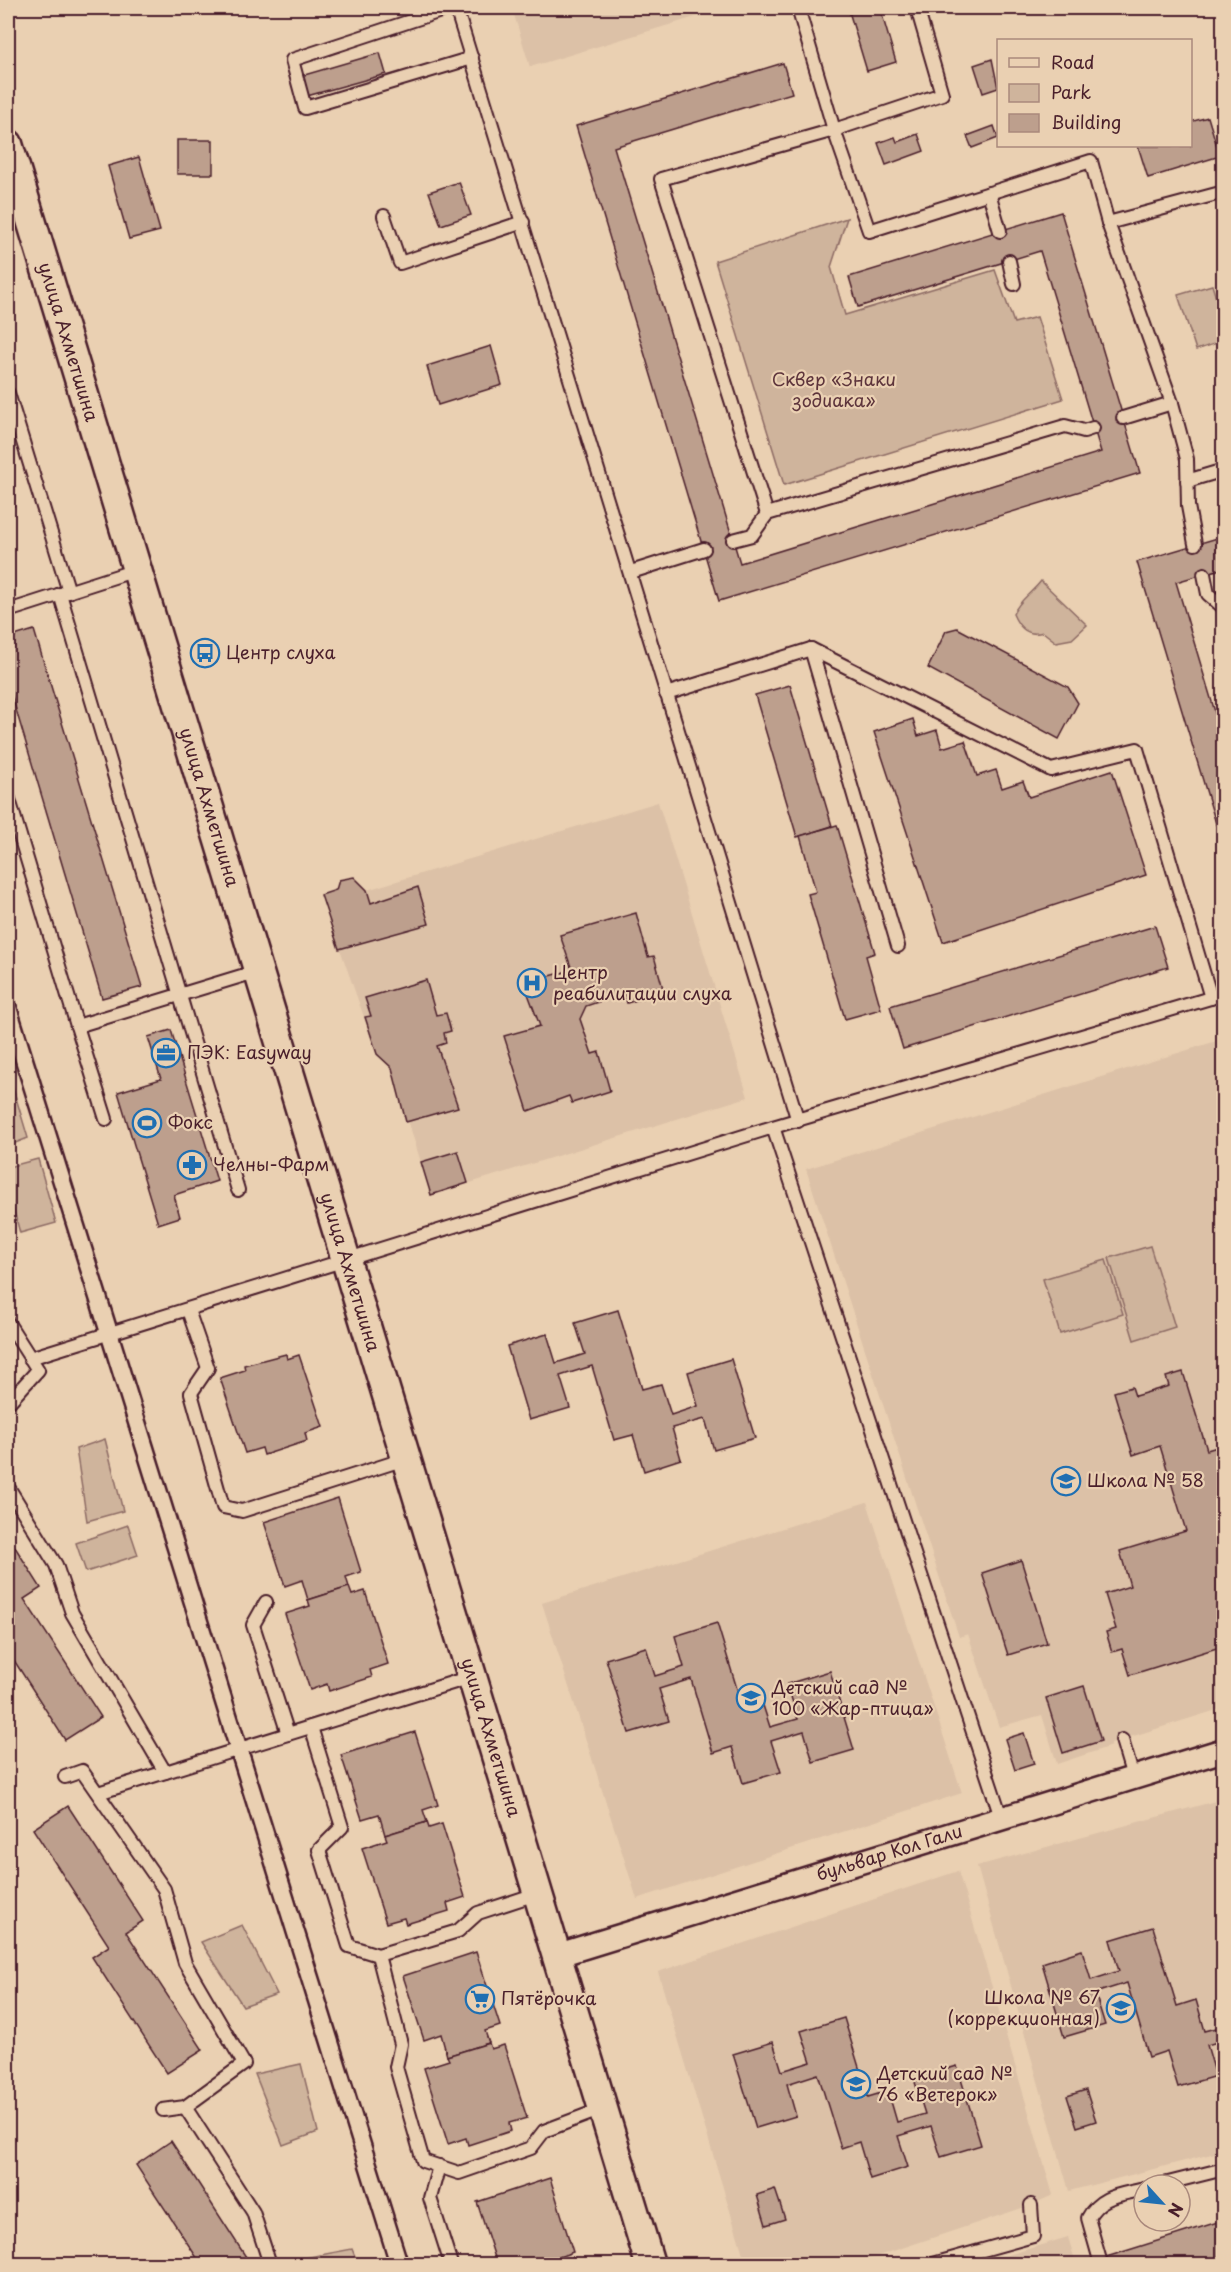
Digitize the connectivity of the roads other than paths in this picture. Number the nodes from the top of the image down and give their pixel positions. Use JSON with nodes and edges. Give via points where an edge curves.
{"nodes":[{"id":1,"x":450,"y":8,"type":"edge"},
{"id":2,"x":456,"y":8,"type":"edge"},
{"id":3,"x":798,"y":8,"type":"edge"},
{"id":4,"x":917,"y":8,"type":"edge"},
{"id":5,"x":472,"y":58,"type":"junction"},
{"id":6,"x":834,"y":130,"type":"junction"},
{"id":7,"x":8,"y":144,"type":"edge"},
{"id":8,"x":1224,"y":192,"type":"edge"},
{"id":9,"x":989,"y":193,"type":"junction"},
{"id":10,"x":384,"y":216,"type":"dead end"},
{"id":11,"x":523,"y":222,"type":"junction"},
{"id":12,"x":1108,"y":223,"type":"junction"},
{"id":13,"x":1000,"y":231,"type":"dead end"},
{"id":14,"x":1009,"y":261,"type":"dead end"},
{"id":15,"x":1014,"y":284,"type":"dead end"},
{"id":16,"x":8,"y":393,"type":"edge"},
{"id":17,"x":1172,"y":403,"type":"junction"},
{"id":18,"x":1124,"y":418,"type":"dead end"},
{"id":19,"x":1093,"y":428,"type":"dead end"},
{"id":20,"x":1224,"y":470,"type":"edge"},
{"id":21,"x":1187,"y":481,"type":"junction"},
{"id":22,"x":767,"y":514,"type":"junction"},
{"id":23,"x":733,"y":540,"type":"dead end"},
{"id":24,"x":1195,"y":544,"type":"dead end"},
{"id":25,"x":704,"y":549,"type":"dead end"},
{"id":26,"x":136,"y":570,"type":"junction"},
{"id":27,"x":631,"y":572,"type":"junction"},
{"id":28,"x":1204,"y":574,"type":"dead end"},
{"id":29,"x":65,"y":593,"type":"junction"},
{"id":30,"x":1224,"y":609,"type":"edge"},
{"id":31,"x":8,"y":611,"type":"edge"},
{"id":32,"x":811,"y":649,"type":"junction"},
{"id":33,"x":666,"y":694,"type":"junction"},
{"id":34,"x":8,"y":796,"type":"edge"},
{"id":35,"x":898,"y":946,"type":"dead end"},
{"id":36,"x":258,"y":971,"type":"junction"},
{"id":37,"x":1224,"y":994,"type":"edge"},
{"id":38,"x":180,"y":995,"type":"junction"},
{"id":39,"x":1211,"y":998,"type":"junction"},
{"id":40,"x":8,"y":1008,"type":"edge"},
{"id":41,"x":77,"y":1026,"type":"junction"},
{"id":42,"x":106,"y":1119,"type":"dead end"},
{"id":43,"x":798,"y":1121,"type":"junction"},
{"id":44,"x":773,"y":1127,"type":"junction"},
{"id":45,"x":238,"y":1190,"type":"dead end"},
{"id":46,"x":345,"y":1261,"type":"junction"},
{"id":47,"x":188,"y":1310,"type":"junction"},
{"id":48,"x":8,"y":1323,"type":"edge"},
{"id":49,"x":109,"y":1334,"type":"junction"},
{"id":50,"x":30,"y":1358,"type":"junction"},
{"id":51,"x":8,"y":1403,"type":"edge"},
{"id":52,"x":405,"y":1459,"type":"junction"},
{"id":53,"x":8,"y":1486,"type":"edge"},
{"id":54,"x":266,"y":1602,"type":"dead end"},
{"id":55,"x":471,"y":1677,"type":"junction"},
{"id":56,"x":311,"y":1727,"type":"junction"},
{"id":57,"x":288,"y":1734,"type":"junction"},
{"id":58,"x":1122,"y":1740,"type":"dead end"},
{"id":59,"x":239,"y":1749,"type":"junction"},
{"id":60,"x":1224,"y":1750,"type":"edge"},
{"id":61,"x":165,"y":1772,"type":"junction"},
{"id":62,"x":65,"y":1777,"type":"dead end"},
{"id":63,"x":1133,"y":1777,"type":"junction"},
{"id":64,"x":98,"y":1793,"type":"junction"},
{"id":65,"x":1001,"y":1817,"type":"junction"},
{"id":66,"x":536,"y":1894,"type":"junction"},
{"id":67,"x":378,"y":1955,"type":"junction"},
{"id":68,"x":555,"y":1956,"type":"junction"},
{"id":69,"x":185,"y":2107,"type":"junction"},
{"id":70,"x":602,"y":2109,"type":"junction"},
{"id":71,"x":163,"y":2110,"type":"dead end"},
{"id":72,"x":439,"y":2166,"type":"junction"},
{"id":73,"x":1224,"y":2169,"type":"edge"},
{"id":74,"x":1192,"y":2177,"type":"edge"},
{"id":75,"x":1132,"y":2192,"type":"edge"},
{"id":76,"x":1031,"y":2205,"type":"dead end"},
{"id":77,"x":270,"y":2265,"type":"edge"},
{"id":78,"x":399,"y":2265,"type":"edge"},
{"id":79,"x":451,"y":2265,"type":"edge"},
{"id":80,"x":650,"y":2265,"type":"edge"},
{"id":81,"x":933,"y":2265,"type":"edge"},
{"id":82,"x":1101,"y":2265,"type":"edge"}],
"edges":[{"from":1,"to":5,"type":"lane","via":[[292,60],[305,108]]},
{"from":2,"to":5,"type":"lane"},
{"from":3,"to":6,"type":"lane"},
{"from":4,"to":6,"type":"lane","via":[[942,94]]},
{"from":5,"to":11,"type":"lane"},
{"from":6,"to":9,"type":"lane","via":[[869,231]]},
{"from":6,"to":22,"type":"lane","via":[[661,179]]},
{"from":7,"to":26,"type":"street","name":"улица Ахметшина"},
{"from":8,"to":12,"type":"lane"},
{"from":9,"to":12,"type":"lane","via":[[1091,161]]},
{"from":9,"to":13,"type":"lane"},
{"from":10,"to":11,"type":"lane","via":[[400,263]]},
{"from":11,"to":27,"type":"lane"},
{"from":12,"to":17,"type":"lane"},
{"from":14,"to":15,"type":"lane"},
{"from":16,"to":29,"type":"lane"},
{"from":17,"to":18,"type":"lane"},
{"from":17,"to":21,"type":"lane","via":[[1187,459]]},
{"from":19,"to":22,"type":"lane","via":[[1084,431],[1065,426]]},
{"from":20,"to":21,"type":"lane"},
{"from":21,"to":24,"type":"lane"},
{"from":22,"to":23,"type":"lane","via":[[752,535]]},
{"from":25,"to":27,"type":"lane"},
{"from":26,"to":29,"type":"lane"},
{"from":26,"to":36,"type":"street","name":"улица Ахметшина"},
{"from":27,"to":33,"type":"lane"},
{"from":28,"to":30,"type":"lane","via":[[1208,594]]},
{"from":29,"to":31,"type":"lane"},
{"from":29,"to":38,"type":"lane"},
{"from":32,"to":33,"type":"lane"},
{"from":32,"to":35,"type":"lane"},
{"from":32,"to":39,"type":"lane","via":[[1051,770],[1137,749]]},
{"from":33,"to":43,"type":"lane"},
{"from":34,"to":41,"type":"lane"},
{"from":36,"to":38,"type":"lane"},
{"from":36,"to":46,"type":"street","name":"улица Ахметшина"},
{"from":37,"to":39,"type":"lane"},
{"from":38,"to":41,"type":"lane"},
{"from":38,"to":45,"type":"lane"},
{"from":39,"to":43,"type":"lane"},
{"from":40,"to":49,"type":"street"},
{"from":41,"to":42,"type":"lane"},
{"from":43,"to":44,"type":"lane"},
{"from":44,"to":46,"type":"lane"},
{"from":44,"to":65,"type":"lane"},
{"from":46,"to":47,"type":"lane"},
{"from":46,"to":52,"type":"street","name":"улица Ахметшина"},
{"from":47,"to":49,"type":"lane"},
{"from":47,"to":52,"type":"lane","via":[[208,1368],[190,1394],[223,1507],[242,1511]]},
{"from":48,"to":50,"type":"lane"},
{"from":49,"to":50,"type":"lane"},
{"from":49,"to":59,"type":"street"},
{"from":50,"to":51,"type":"lane","via":[[38,1370]]},
{"from":52,"to":55,"type":"street","name":"улица Ахметшина"},
{"from":53,"to":61,"type":"lane","via":[[56,1565],[72,1613]]},
{"from":54,"to":57,"type":"lane","via":[[253,1625]]},
{"from":55,"to":56,"type":"lane"},
{"from":55,"to":66,"type":"street","name":"улица Ахметшина"},
{"from":56,"to":57,"type":"lane"},
{"from":56,"to":67,"type":"lane","via":[[342,1827],[319,1850],[349,1946]]},
{"from":57,"to":59,"type":"lane"},
{"from":58,"to":63,"type":"lane"},
{"from":59,"to":61,"type":"lane"},
{"from":59,"to":78,"type":"street"},
{"from":60,"to":63,"type":"street","name":"бульвар Кол Гали"},
{"from":61,"to":64,"type":"lane"},
{"from":62,"to":64,"type":"lane","via":[[82,1770]]},
{"from":63,"to":65,"type":"street","name":"бульвар Кол Гали"},
{"from":64,"to":69,"type":"lane","via":[[164,1889],[185,1963],[244,2064]]},
{"from":65,"to":68,"type":"street","name":"бульвар Кол Гали"},
{"from":66,"to":67,"type":"lane","via":[[478,1913],[458,1931]]},
{"from":66,"to":68,"type":"street","name":"улица Ахметшина"},
{"from":67,"to":72,"type":"lane","via":[[401,2044],[396,2067],[399,2078],[423,2161]]},
{"from":68,"to":70,"type":"street","name":"улица Ахметшина"},
{"from":69,"to":71,"type":"lane"},
{"from":69,"to":77,"type":"lane","via":[[254,2212]]},
{"from":70,"to":72,"type":"lane","via":[[544,2132],[531,2148],[459,2173]]},
{"from":70,"to":80,"type":"street","name":"улица Ахметшина"},
{"from":72,"to":79,"type":"lane","via":[[430,2198]]},
{"from":73,"to":74,"type":"lane"},
{"from":75,"to":82,"type":"lane","via":[[1104,2199],[1094,2206],[1088,2218]]},
{"from":76,"to":81,"type":"lane","via":[[1033,2236]]}]}
